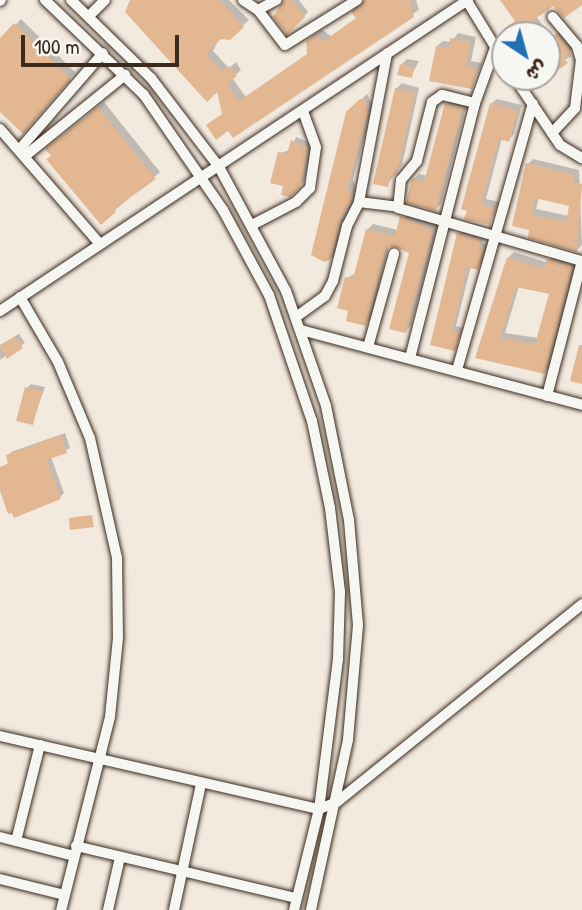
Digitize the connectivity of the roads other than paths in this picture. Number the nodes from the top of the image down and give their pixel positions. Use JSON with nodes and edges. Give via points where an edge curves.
{"nodes":[{"id":1,"x":45,"y":0,"type":"edge"},
{"id":2,"x":71,"y":0,"type":"edge"},
{"id":3,"x":106,"y":0,"type":"edge"},
{"id":4,"x":243,"y":0,"type":"edge"},
{"id":5,"x":276,"y":0,"type":"edge"},
{"id":6,"x":357,"y":0,"type":"edge"},
{"id":7,"x":468,"y":1,"type":"edge"},
{"id":8,"x":258,"y":10,"type":"junction"},
{"id":9,"x":90,"y":15,"type":"junction"},
{"id":10,"x":553,"y":17,"type":"dead end"},
{"id":11,"x":491,"y":41,"type":"edge"},
{"id":12,"x":103,"y":53,"type":"junction"},
{"id":13,"x":387,"y":54,"type":"junction"},
{"id":14,"x":491,"y":59,"type":"edge"},
{"id":15,"x":125,"y":75,"type":"junction"},
{"id":16,"x":524,"y":91,"type":"edge"},
{"id":17,"x":475,"y":103,"type":"junction"},
{"id":18,"x":533,"y":104,"type":"junction"},
{"id":19,"x":60,"y":108,"type":"junction"},
{"id":20,"x":303,"y":111,"type":"junction"},
{"id":21,"x":68,"y":118,"type":"junction"},
{"id":22,"x":0,"y":130,"type":"edge"},
{"id":23,"x":552,"y":133,"type":"junction"},
{"id":24,"x":22,"y":153,"type":"junction"},
{"id":25,"x":582,"y":158,"type":"edge"},
{"id":26,"x":219,"y":167,"type":"junction"},
{"id":27,"x":203,"y":178,"type":"junction"},
{"id":28,"x":359,"y":202,"type":"junction"},
{"id":29,"x":397,"y":207,"type":"junction"},
{"id":30,"x":443,"y":224,"type":"junction"},
{"id":31,"x":252,"y":225,"type":"junction"},
{"id":32,"x":494,"y":237,"type":"junction"},
{"id":33,"x":100,"y":244,"type":"junction"},
{"id":34,"x":394,"y":254,"type":"dead end"},
{"id":35,"x":582,"y":261,"type":"edge"},
{"id":36,"x":20,"y":297,"type":"junction"},
{"id":37,"x":0,"y":311,"type":"edge"},
{"id":38,"x":296,"y":317,"type":"junction"},
{"id":39,"x":301,"y":330,"type":"junction"},
{"id":40,"x":368,"y":347,"type":"junction"},
{"id":41,"x":410,"y":358,"type":"junction"},
{"id":42,"x":457,"y":370,"type":"junction"},
{"id":43,"x":547,"y":396,"type":"junction"},
{"id":44,"x":582,"y":405,"type":"edge"},
{"id":45,"x":582,"y":604,"type":"edge"},
{"id":46,"x":0,"y":736,"type":"edge"},
{"id":47,"x":40,"y":745,"type":"junction"},
{"id":48,"x":100,"y":758,"type":"junction"},
{"id":49,"x":201,"y":784,"type":"junction"},
{"id":50,"x":337,"y":802,"type":"junction"},
{"id":51,"x":319,"y":809,"type":"junction"},
{"id":52,"x":330,"y":828,"type":"junction"},
{"id":53,"x":0,"y":838,"type":"edge"},
{"id":54,"x":16,"y":841,"type":"junction"},
{"id":55,"x":75,"y":851,"type":"junction"},
{"id":56,"x":120,"y":856,"type":"junction"},
{"id":57,"x":183,"y":871,"type":"junction"},
{"id":58,"x":0,"y":879,"type":"edge"},
{"id":59,"x":64,"y":895,"type":"junction"},
{"id":60,"x":296,"y":898,"type":"junction"},
{"id":61,"x":61,"y":910,"type":"edge"},
{"id":62,"x":108,"y":910,"type":"edge"},
{"id":63,"x":174,"y":910,"type":"edge"},
{"id":64,"x":294,"y":910,"type":"edge"},
{"id":65,"x":311,"y":910,"type":"edge"}],
"edges":[{"from":1,"to":12,"type":"street"},
{"from":2,"to":9,"type":"street"},
{"from":3,"to":9,"type":"street"},
{"from":4,"to":8,"type":"street"},
{"from":5,"to":8,"type":"street"},
{"from":6,"to":8,"type":"street","via":[[285,45]]},
{"from":7,"to":11,"type":"street"},
{"from":7,"to":13,"type":"street"},
{"from":9,"to":26,"type":"street","via":[[151,78]]},
{"from":10,"to":23,"type":"street","via":[[577,46],[581,60],[575,108]]},
{"from":12,"to":15,"type":"street"},
{"from":12,"to":19,"type":"street"},
{"from":13,"to":20,"type":"street"},
{"from":13,"to":28,"type":"street"},
{"from":14,"to":17,"type":"street"},
{"from":15,"to":21,"type":"street"},
{"from":15,"to":27,"type":"street","via":[[173,132]]},
{"from":16,"to":18,"type":"street"},
{"from":17,"to":29,"type":"street","via":[[442,95],[432,102],[417,161],[401,180]]},
{"from":17,"to":30,"type":"street"},
{"from":18,"to":23,"type":"street"},
{"from":18,"to":32,"type":"street"},
{"from":19,"to":21,"type":"street"},
{"from":19,"to":24,"type":"street"},
{"from":20,"to":26,"type":"street"},
{"from":20,"to":31,"type":"street","via":[[316,147],[310,188],[296,202]]},
{"from":21,"to":24,"type":"street"},
{"from":22,"to":24,"type":"street"},
{"from":23,"to":25,"type":"street","via":[[564,150]]},
{"from":24,"to":33,"type":"street"},
{"from":26,"to":27,"type":"street"},
{"from":26,"to":31,"type":"street"},
{"from":27,"to":33,"type":"street"},
{"from":27,"to":51,"type":"street","via":[[269,295],[295,361],[320,452],[340,592],[335,699]]},
{"from":28,"to":29,"type":"street"},
{"from":28,"to":38,"type":"street","via":[[347,226],[329,290]]},
{"from":29,"to":30,"type":"street"},
{"from":30,"to":32,"type":"street"},
{"from":30,"to":41,"type":"street"},
{"from":31,"to":38,"type":"street"},
{"from":32,"to":35,"type":"street"},
{"from":32,"to":42,"type":"street"},
{"from":33,"to":36,"type":"street"},
{"from":34,"to":40,"type":"street"},
{"from":35,"to":43,"type":"street"},
{"from":36,"to":37,"type":"street"},
{"from":36,"to":48,"type":"street","via":[[76,399],[113,523],[117,650]]},
{"from":38,"to":39,"type":"street"},
{"from":39,"to":40,"type":"street"},
{"from":39,"to":50,"type":"street","via":[[339,456],[354,558],[358,625]]},
{"from":40,"to":41,"type":"street"},
{"from":41,"to":42,"type":"street"},
{"from":42,"to":43,"type":"street"},
{"from":43,"to":44,"type":"street"},
{"from":45,"to":50,"type":"street"},
{"from":46,"to":47,"type":"street"},
{"from":47,"to":48,"type":"street"},
{"from":47,"to":54,"type":"street"},
{"from":48,"to":49,"type":"street"},
{"from":48,"to":55,"type":"street"},
{"from":49,"to":51,"type":"street"},
{"from":49,"to":57,"type":"street"},
{"from":50,"to":51,"type":"street"},
{"from":50,"to":52,"type":"street"},
{"from":51,"to":52,"type":"street"},
{"from":51,"to":60,"type":"street"},
{"from":52,"to":65,"type":"street"},
{"from":53,"to":54,"type":"street"},
{"from":54,"to":55,"type":"street"},
{"from":55,"to":56,"type":"street"},
{"from":55,"to":59,"type":"street"},
{"from":56,"to":57,"type":"street"},
{"from":56,"to":62,"type":"street"},
{"from":57,"to":60,"type":"street"},
{"from":57,"to":63,"type":"street"},
{"from":58,"to":59,"type":"street"},
{"from":59,"to":61,"type":"street"},
{"from":60,"to":64,"type":"street"}]}
